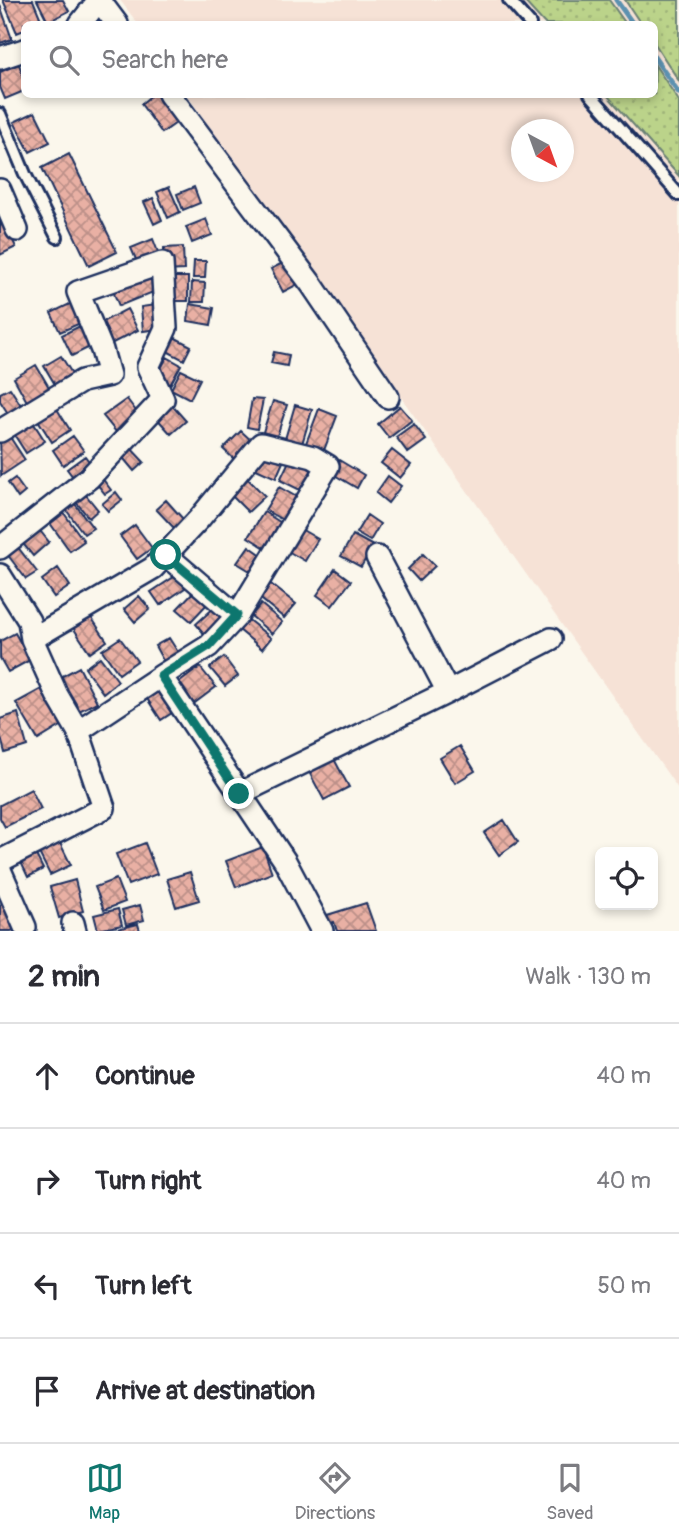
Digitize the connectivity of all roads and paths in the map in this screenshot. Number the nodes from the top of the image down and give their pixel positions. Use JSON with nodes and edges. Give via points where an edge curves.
{"nodes":[{"id":1,"x":99,"y":0,"type":"edge"},
{"id":2,"x":509,"y":0,"type":"edge"},
{"id":3,"x":82,"y":21,"type":"edge"},
{"id":4,"x":115,"y":21,"type":"edge"},
{"id":5,"x":527,"y":21,"type":"edge"},
{"id":6,"x":21,"y":51,"type":"edge"},
{"id":7,"x":0,"y":58,"type":"edge"},
{"id":8,"x":172,"y":98,"type":"edge"},
{"id":9,"x":594,"y":98,"type":"edge"},
{"id":10,"x":0,"y":114,"type":"edge"},
{"id":11,"x":0,"y":190,"type":"edge"},
{"id":12,"x":679,"y":195,"type":"edge"},
{"id":13,"x":17,"y":230,"type":"dead end"},
{"id":14,"x":57,"y":237,"type":"dead end"},
{"id":15,"x":388,"y":397,"type":"dead end"},
{"id":16,"x":0,"y":431,"type":"edge"},
{"id":17,"x":0,"y":548,"type":"edge"},
{"id":18,"x":166,"y":555,"type":"junction"},
{"id":19,"x":377,"y":557,"type":"dead end"},
{"id":20,"x":0,"y":576,"type":"edge"},
{"id":21,"x":237,"y":615,"type":"junction"},
{"id":22,"x":32,"y":639,"type":"junction"},
{"id":23,"x":551,"y":639,"type":"dead end"},
{"id":24,"x":161,"y":676,"type":"junction"},
{"id":25,"x":448,"y":692,"type":"junction"},
{"id":26,"x":78,"y":731,"type":"junction"},
{"id":27,"x":239,"y":794,"type":"junction"},
{"id":28,"x":0,"y":861,"type":"edge"},
{"id":29,"x":0,"y":870,"type":"edge"},
{"id":30,"x":25,"y":927,"type":"dead end"},
{"id":31,"x":322,"y":931,"type":"edge"}],
"edges":[{"from":1,"to":3,"type":"street"},
{"from":1,"to":4,"type":"street"},
{"from":2,"to":5,"type":"lane"},
{"from":6,"to":7,"type":"street"},
{"from":8,"to":15,"type":"street"},
{"from":9,"to":12,"type":"lane"},
{"from":10,"to":14,"type":"lane"},
{"from":11,"to":13,"type":"street"},
{"from":16,"to":17,"type":"street","via":[[82,380],[109,375],[78,292],[162,263],[166,328],[148,368],[163,399],[89,478]]},
{"from":18,"to":21,"type":"street"},
{"from":18,"to":21,"type":"street","via":[[261,444],[313,457],[328,466]]},
{"from":18,"to":22,"type":"street","via":[[153,568]]},
{"from":19,"to":25,"type":"street"},
{"from":20,"to":22,"type":"street","via":[[29,621]]},
{"from":21,"to":24,"type":"street","via":[[209,646]]},
{"from":22,"to":26,"type":"street"},
{"from":23,"to":25,"type":"street"},
{"from":24,"to":26,"type":"street"},
{"from":24,"to":27,"type":"street"},
{"from":25,"to":27,"type":"street"},
{"from":26,"to":28,"type":"street","via":[[104,808]]},
{"from":27,"to":31,"type":"street","via":[[285,861]]},
{"from":29,"to":30,"type":"street"}]}
